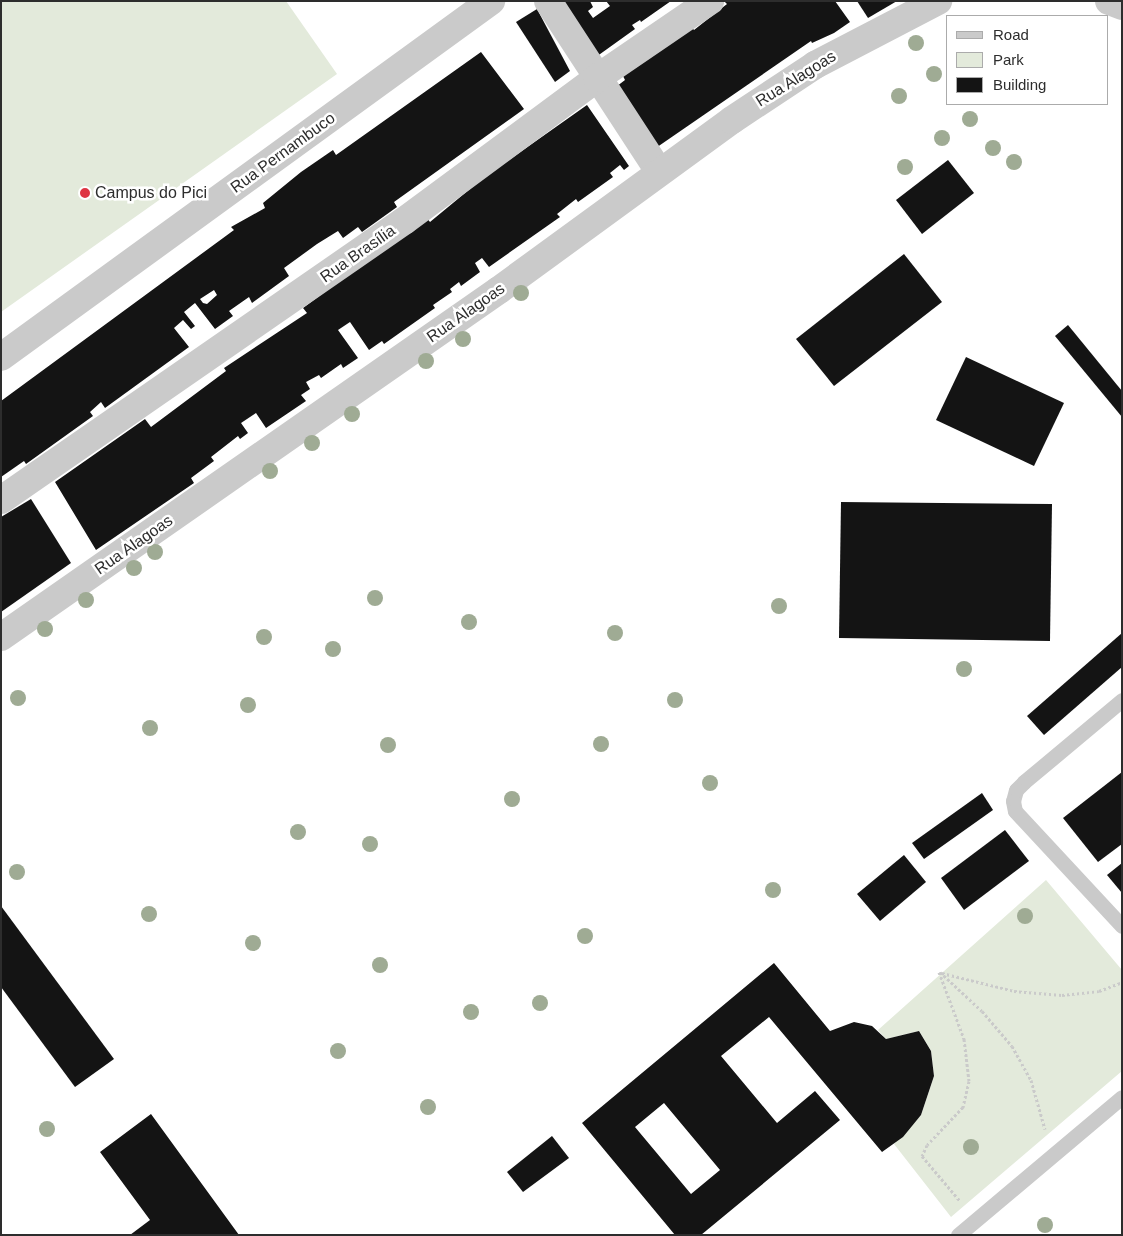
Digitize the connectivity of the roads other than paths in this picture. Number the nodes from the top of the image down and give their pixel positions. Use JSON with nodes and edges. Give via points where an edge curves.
{"nodes":[{"id":1,"x":491,"y":1,"type":"edge"},
{"id":2,"x":548,"y":1,"type":"edge"},
{"id":3,"x":710,"y":1,"type":"edge"},
{"id":4,"x":938,"y":1,"type":"edge"},
{"id":5,"x":1109,"y":1,"type":"edge"},
{"id":6,"x":1122,"y":6,"type":"edge"},
{"id":7,"x":597,"y":78,"type":"junction"},
{"id":8,"x":659,"y":171,"type":"junction"},
{"id":9,"x":1,"y":357,"type":"edge"},
{"id":10,"x":1,"y":500,"type":"edge"},
{"id":11,"x":1,"y":637,"type":"edge"},
{"id":12,"x":1122,"y":700,"type":"edge"},
{"id":13,"x":1122,"y":926,"type":"edge"},
{"id":14,"x":1122,"y":1097,"type":"edge"},
{"id":15,"x":958,"y":1235,"type":"edge"}],
"edges":[{"from":1,"to":9,"type":"street","name":"Rua Pernambuco"},
{"from":2,"to":7,"type":"street"},
{"from":3,"to":7,"type":"street","name":"Rua Brasília"},
{"from":4,"to":8,"type":"street","name":"Rua Alagoas","via":[[815,65]]},
{"from":5,"to":6,"type":"street"},
{"from":7,"to":8,"type":"street"},
{"from":7,"to":10,"type":"street","name":"Rua Brasília","via":[[404,221]]},
{"from":8,"to":11,"type":"street","name":"Rua Alagoas","via":[[499,290]]},
{"from":12,"to":13,"type":"lane","via":[[1024,782],[1016,790],[1013,801],[1015,811]]},
{"from":14,"to":15,"type":"lane"}]}
